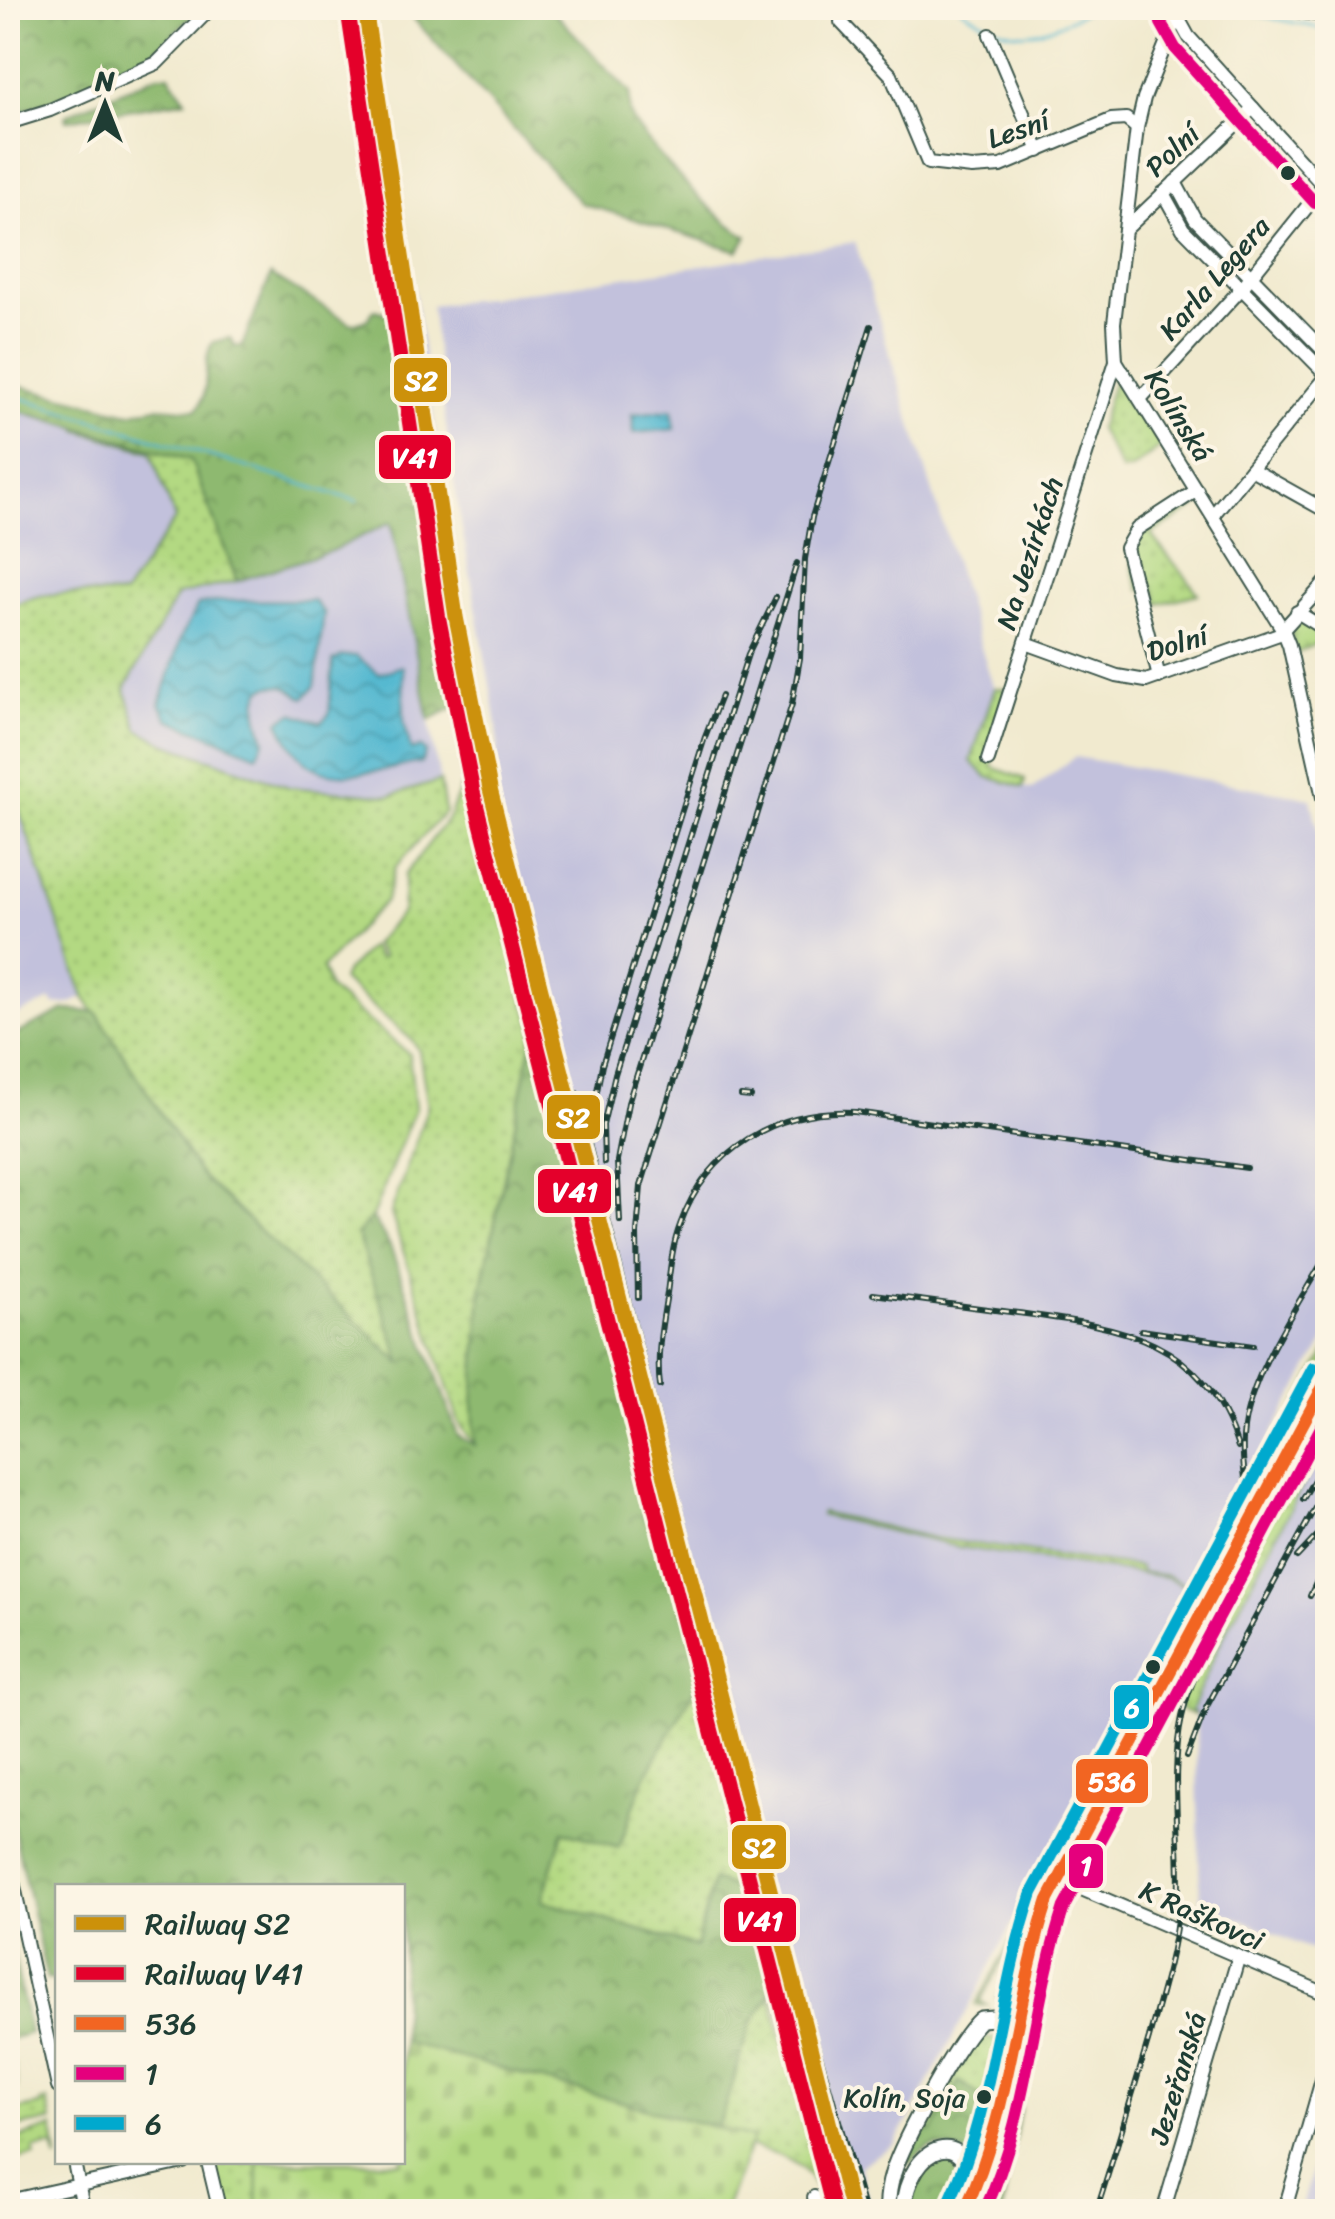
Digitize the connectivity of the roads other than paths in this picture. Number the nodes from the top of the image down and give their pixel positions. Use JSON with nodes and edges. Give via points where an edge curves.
{"nodes":[{"id":1,"x":211,"y":8,"type":"edge"},
{"id":2,"x":1280,"y":8,"type":"edge"},
{"id":3,"x":1176,"y":12,"type":"edge"},
{"id":4,"x":1328,"y":16,"type":"edge"},
{"id":5,"x":841,"y":22,"type":"dead end"},
{"id":6,"x":990,"y":35,"type":"dead end"},
{"id":7,"x":1144,"y":98,"type":"junction"},
{"id":8,"x":1253,"y":108,"type":"junction"},
{"id":9,"x":1120,"y":118,"type":"junction"},
{"id":10,"x":8,"y":123,"type":"edge"},
{"id":11,"x":1136,"y":128,"type":"junction"},
{"id":12,"x":1040,"y":151,"type":"junction"},
{"id":13,"x":1175,"y":182,"type":"junction"},
{"id":14,"x":1326,"y":189,"type":"edge"},
{"id":15,"x":1163,"y":194,"type":"junction"},
{"id":16,"x":1126,"y":228,"type":"junction"},
{"id":17,"x":1251,"y":277,"type":"junction"},
{"id":18,"x":1241,"y":288,"type":"junction"},
{"id":19,"x":1328,"y":356,"type":"edge"},
{"id":20,"x":1116,"y":362,"type":"junction"},
{"id":21,"x":1327,"y":375,"type":"edge"},
{"id":22,"x":1140,"y":399,"type":"junction"},
{"id":23,"x":1251,"y":469,"type":"junction"},
{"id":24,"x":1197,"y":490,"type":"junction"},
{"id":25,"x":1328,"y":512,"type":"edge"},
{"id":26,"x":1212,"y":515,"type":"junction"},
{"id":27,"x":1328,"y":580,"type":"edge"},
{"id":28,"x":1297,"y":612,"type":"junction"},
{"id":29,"x":1282,"y":630,"type":"junction"},
{"id":30,"x":1328,"y":632,"type":"edge"},
{"id":31,"x":1026,"y":644,"type":"junction"},
{"id":32,"x":1158,"y":677,"type":"junction"},
{"id":33,"x":988,"y":760,"type":"dead end"},
{"id":34,"x":1328,"y":820,"type":"edge"},
{"id":35,"x":1328,"y":1376,"type":"edge"},
{"id":36,"x":8,"y":1858,"type":"edge"},
{"id":37,"x":1058,"y":1879,"type":"junction"},
{"id":38,"x":1238,"y":1959,"type":"junction"},
{"id":39,"x":1328,"y":1995,"type":"edge"},
{"id":40,"x":1017,"y":2016,"type":"junction"},
{"id":41,"x":1328,"y":2059,"type":"edge"},
{"id":42,"x":55,"y":2078,"type":"edge"},
{"id":43,"x":74,"y":2164,"type":"edge"},
{"id":44,"x":173,"y":2164,"type":"edge"},
{"id":45,"x":208,"y":2164,"type":"edge"},
{"id":46,"x":78,"y":2184,"type":"junction"},
{"id":47,"x":814,"y":2197,"type":"dead end"},
{"id":48,"x":8,"y":2201,"type":"edge"},
{"id":49,"x":967,"y":2207,"type":"edge"},
{"id":50,"x":84,"y":2212,"type":"edge"},
{"id":51,"x":220,"y":2212,"type":"edge"},
{"id":52,"x":817,"y":2212,"type":"edge"},
{"id":53,"x":888,"y":2212,"type":"edge"},
{"id":54,"x":904,"y":2212,"type":"edge"},
{"id":55,"x":1163,"y":2212,"type":"edge"},
{"id":56,"x":1284,"y":2212,"type":"edge"}],
"edges":[{"from":1,"to":10,"type":"street","via":[[157,63]]},
{"from":2,"to":4,"type":"street"},
{"from":3,"to":7,"type":"street","name":"Kolínská"},
{"from":3,"to":8,"type":"street","via":[[1188,36]]},
{"from":5,"to":12,"type":"street","name":"Lesní","via":[[891,75],[928,163],[1001,166]]},
{"from":6,"to":12,"type":"street"},
{"from":7,"to":9,"type":"street","name":"Lesní"},
{"from":7,"to":11,"type":"street","name":"Kolínská"},
{"from":8,"to":13,"type":"street","name":"Polní"},
{"from":8,"to":14,"type":"street"},
{"from":9,"to":11,"type":"street"},
{"from":9,"to":12,"type":"street","name":"Lesní"},
{"from":11,"to":16,"type":"street","name":"Kolínská"},
{"from":13,"to":15,"type":"street","name":"Polní"},
{"from":13,"to":17,"type":"street","via":[[1194,219]]},
{"from":14,"to":17,"type":"street","name":"Karla Legera"},
{"from":15,"to":16,"type":"street","name":"Polní"},
{"from":15,"to":18,"type":"street","via":[[1184,229]]},
{"from":16,"to":20,"type":"street","name":"Kolínská"},
{"from":17,"to":18,"type":"street","name":"Karla Legera"},
{"from":17,"to":19,"type":"street"},
{"from":18,"to":21,"type":"street"},
{"from":18,"to":22,"type":"street","name":"Karla Legera"},
{"from":20,"to":22,"type":"street","name":"Kolínská"},
{"from":20,"to":31,"type":"street","name":"Na Jezírkách"},
{"from":21,"to":23,"type":"street"},
{"from":22,"to":24,"type":"street","name":"Kolínská"},
{"from":23,"to":25,"type":"street"},
{"from":23,"to":26,"type":"street"},
{"from":24,"to":26,"type":"street","name":"Kolínská"},
{"from":24,"to":32,"type":"street","via":[[1137,529],[1126,548]]},
{"from":26,"to":29,"type":"street","name":"Kolínská"},
{"from":27,"to":28,"type":"street"},
{"from":28,"to":29,"type":"street"},
{"from":28,"to":30,"type":"street"},
{"from":29,"to":32,"type":"street","name":"Dolní"},
{"from":29,"to":34,"type":"street","name":"Kolínská"},
{"from":31,"to":32,"type":"street","name":"Dolní","via":[[1118,676]]},
{"from":31,"to":33,"type":"street","name":"Na Jezírkách"},
{"from":35,"to":37,"type":"main road"},
{"from":36,"to":42,"type":"street"},
{"from":37,"to":38,"type":"street","name":"K Raškovci"},
{"from":37,"to":40,"type":"main road","via":[[1035,1938]]},
{"from":38,"to":39,"type":"street","name":"K Raškovci"},
{"from":38,"to":55,"type":"street","name":"Jezeřanská"},
{"from":40,"to":49,"type":"main road","via":[[991,2145]]},
{"from":40,"to":53,"type":"main road","via":[[982,2019],[964,2038],[902,2150]]},
{"from":41,"to":56,"type":"street"},
{"from":43,"to":46,"type":"street"},
{"from":44,"to":46,"type":"street"},
{"from":45,"to":51,"type":"street"},
{"from":46,"to":48,"type":"street"},
{"from":46,"to":50,"type":"street"},
{"from":47,"to":52,"type":"street"},
{"from":49,"to":54,"type":"main road","via":[[966,2163],[938,2150],[916,2164]]}]}
